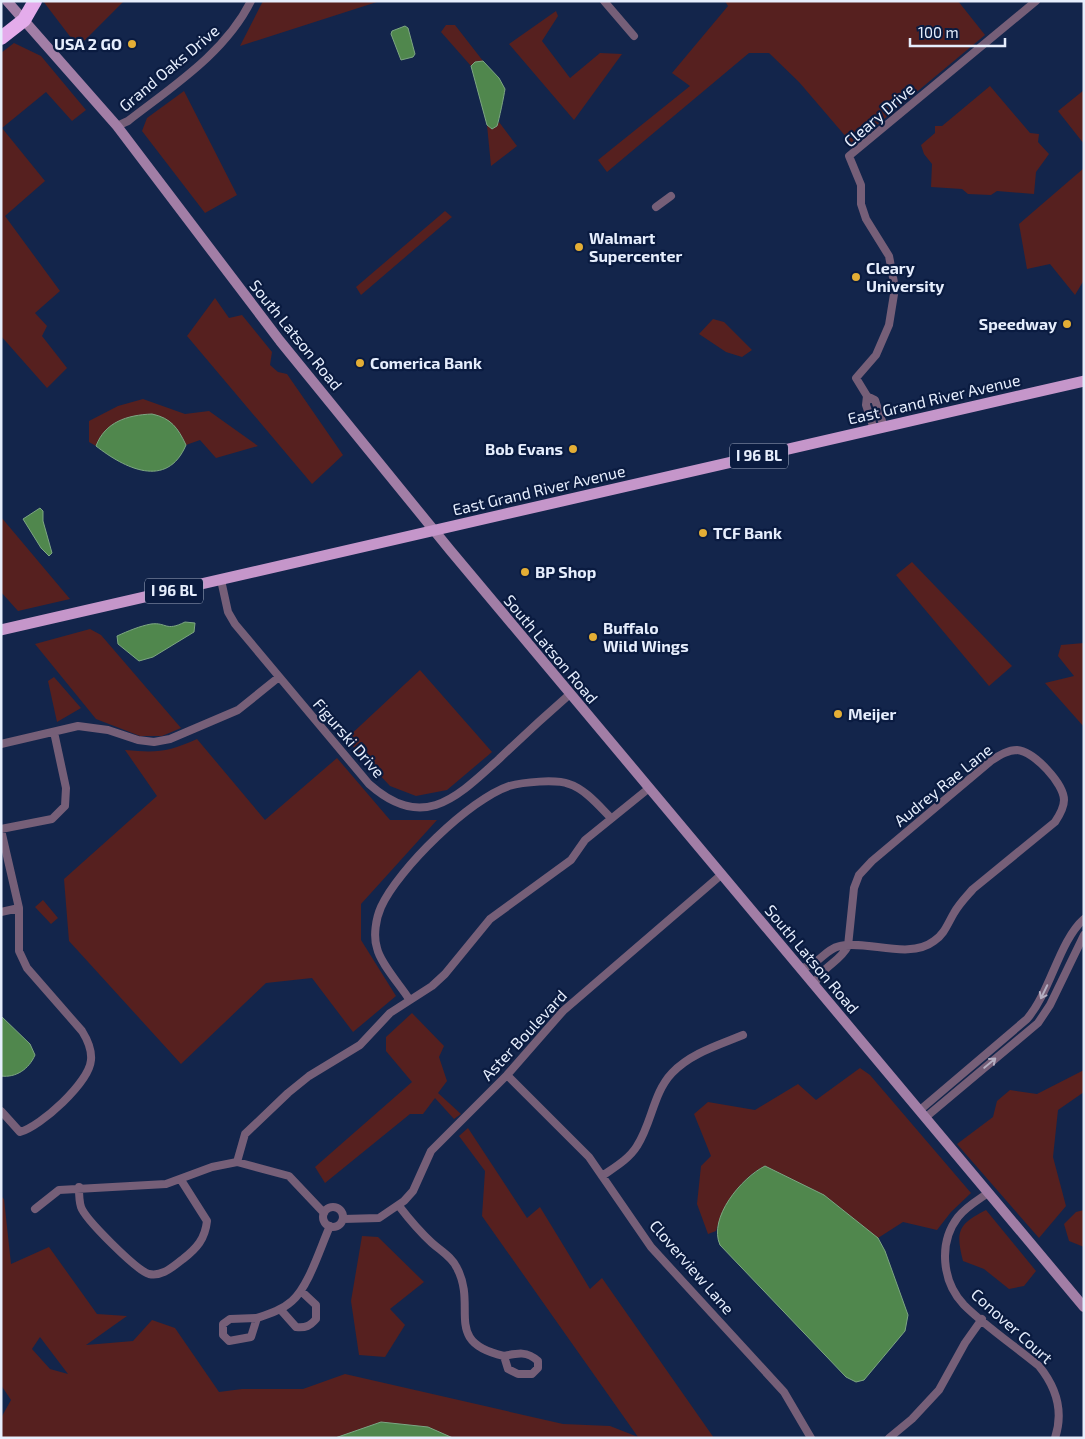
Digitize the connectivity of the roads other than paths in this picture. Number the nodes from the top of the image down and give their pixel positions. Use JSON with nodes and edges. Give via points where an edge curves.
{"nodes":[{"id":1,"x":7,"y":1,"type":"edge"},
{"id":2,"x":35,"y":1,"type":"edge"},
{"id":3,"x":251,"y":1,"type":"edge"},
{"id":4,"x":604,"y":1,"type":"edge"},
{"id":5,"x":1036,"y":1,"type":"edge"},
{"id":6,"x":24,"y":20,"type":"junction"},
{"id":7,"x":634,"y":36,"type":"dead end"},
{"id":8,"x":1,"y":38,"type":"edge"},
{"id":9,"x":116,"y":126,"type":"junction"},
{"id":10,"x":671,"y":196,"type":"dead end"},
{"id":11,"x":656,"y":207,"type":"dead end"},
{"id":12,"x":1084,"y":381,"type":"edge"},
{"id":13,"x":879,"y":428,"type":"junction"},
{"id":14,"x":434,"y":531,"type":"junction"},
{"id":15,"x":221,"y":580,"type":"junction"},
{"id":16,"x":1,"y":630,"type":"edge"},
{"id":17,"x":279,"y":677,"type":"junction"},
{"id":18,"x":570,"y":694,"type":"junction"},
{"id":19,"x":54,"y":732,"type":"junction"},
{"id":20,"x":1,"y":744,"type":"edge"},
{"id":21,"x":648,"y":789,"type":"junction"},
{"id":22,"x":610,"y":817,"type":"junction"},
{"id":23,"x":1,"y":830,"type":"edge"},
{"id":24,"x":721,"y":875,"type":"junction"},
{"id":25,"x":19,"y":908,"type":"junction"},
{"id":26,"x":1,"y":912,"type":"edge"},
{"id":27,"x":1084,"y":919,"type":"edge"},
{"id":28,"x":1084,"y":935,"type":"edge"},
{"id":29,"x":848,"y":946,"type":"junction"},
{"id":30,"x":800,"y":968,"type":"junction"},
{"id":31,"x":1055,"y":970,"type":"junction"},
{"id":32,"x":1065,"y":974,"type":"junction"},
{"id":33,"x":814,"y":985,"type":"junction"},
{"id":34,"x":409,"y":999,"type":"junction"},
{"id":35,"x":743,"y":1035,"type":"dead end"},
{"id":36,"x":1003,"y":1040,"type":"junction"},
{"id":37,"x":1010,"y":1047,"type":"junction"},
{"id":38,"x":506,"y":1075,"type":"junction"},
{"id":39,"x":959,"y":1076,"type":"junction"},
{"id":40,"x":966,"y":1084,"type":"junction"},
{"id":41,"x":1,"y":1111,"type":"edge"},
{"id":42,"x":923,"y":1113,"type":"junction"},
{"id":43,"x":237,"y":1162,"type":"junction"},
{"id":44,"x":602,"y":1176,"type":"junction"},
{"id":45,"x":181,"y":1180,"type":"junction"},
{"id":46,"x":79,"y":1187,"type":"junction"},
{"id":47,"x":988,"y":1193,"type":"junction"},
{"id":48,"x":399,"y":1206,"type":"junction"},
{"id":49,"x":35,"y":1209,"type":"dead end"},
{"id":50,"x":324,"y":1213,"type":"junction"},
{"id":51,"x":343,"y":1220,"type":"junction"},
{"id":52,"x":330,"y":1226,"type":"junction"},
{"id":53,"x":301,"y":1292,"type":"junction"},
{"id":54,"x":1084,"y":1307,"type":"edge"},
{"id":55,"x":280,"y":1309,"type":"junction"},
{"id":56,"x":257,"y":1318,"type":"junction"},
{"id":57,"x":982,"y":1319,"type":"junction"},
{"id":58,"x":504,"y":1356,"type":"dead end"},
{"id":59,"x":810,"y":1438,"type":"edge"},
{"id":60,"x":889,"y":1438,"type":"edge"},
{"id":61,"x":1055,"y":1438,"type":"edge"}],
"edges":[{"from":1,"to":6,"type":"main road","name":"South Latson Road"},
{"from":2,"to":6,"type":"highway"},
{"from":3,"to":9,"type":"street","name":"Grand Oaks Drive","via":[[220,48],[128,121]]},
{"from":4,"to":7,"type":"street"},
{"from":5,"to":13,"type":"street","name":"Cleary Drive","via":[[849,156],[861,185],[861,204],[866,219],[889,256],[895,288],[891,317],[876,355],[856,378]]},
{"from":6,"to":8,"type":"highway"},
{"from":6,"to":9,"type":"main road","name":"South Latson Road"},
{"from":9,"to":14,"type":"main road","name":"South Latson Road","via":[[280,341]]},
{"from":10,"to":11,"type":"street"},
{"from":12,"to":13,"type":"main road","name":"East Grand River Avenue","number":"I 96 BL"},
{"from":13,"to":14,"type":"main road","name":"East Grand River Avenue","number":"I 96 BL"},
{"from":14,"to":15,"type":"main road","name":"East Grand River Avenue","number":"I 96 BL"},
{"from":14,"to":18,"type":"main road","name":"South Latson Road"},
{"from":15,"to":16,"type":"main road","name":"East Grand River Avenue","number":"I 96 BL"},
{"from":15,"to":17,"type":"street","name":"Figurski Drive","via":[[228,612],[235,624]]},
{"from":17,"to":18,"type":"street","name":"Figurski Drive","via":[[369,784],[399,805],[418,808],[441,804],[462,793]]},
{"from":17,"to":19,"type":"street","via":[[238,710],[170,740],[138,740],[108,730],[78,726]]},
{"from":18,"to":21,"type":"main road","name":"South Latson Road"},
{"from":19,"to":20,"type":"street"},
{"from":19,"to":23,"type":"street","via":[[66,788],[65,806],[52,819]]},
{"from":21,"to":22,"type":"street"},
{"from":21,"to":24,"type":"main road","name":"South Latson Road"},
{"from":22,"to":34,"type":"street","via":[[585,840],[571,860],[490,919],[445,974]]},
{"from":22,"to":34,"type":"street","via":[[571,784],[552,781],[510,786],[486,797],[440,834],[401,876],[381,907],[375,929],[377,949]]},
{"from":23,"to":25,"type":"street"},
{"from":24,"to":30,"type":"main road","name":"South Latson Road"},
{"from":24,"to":38,"type":"street","name":"Aster Boulevard","via":[[563,1011]]},
{"from":25,"to":26,"type":"street"},
{"from":25,"to":41,"type":"street","via":[[20,951],[27,968],[82,1031],[89,1042],[91,1061],[78,1087],[31,1129],[20,1132]]},
{"from":27,"to":31,"type":"street","via":[[1066,945]]},
{"from":28,"to":32,"type":"street"},
{"from":29,"to":29,"type":"street","name":"Audrey Rae Lane","via":[[906,949],[923,947],[935,941],[973,890],[1055,822],[1064,800],[1061,788],[1038,761],[1018,750],[1004,752],[992,760],[859,875],[854,888]]},
{"from":29,"to":30,"type":"street","name":"Audrey Rae Lane","via":[[830,950],[811,966]]},
{"from":29,"to":33,"type":"street","via":[[845,954],[820,973]]},
{"from":30,"to":33,"type":"main road","name":"South Latson Road"},
{"from":31,"to":32,"type":"street"},
{"from":31,"to":36,"type":"street","one_way":true,"via":[[1034,1012]]},
{"from":32,"to":37,"type":"street","via":[[1045,1015]]},
{"from":33,"to":42,"type":"main road","name":"South Latson Road"},
{"from":34,"to":43,"type":"street","via":[[390,1013],[360,1046],[309,1076],[257,1122],[245,1134]]},
{"from":35,"to":44,"type":"street","via":[[692,1058],[672,1072],[658,1094],[638,1145]]},
{"from":36,"to":37,"type":"street"},
{"from":36,"to":39,"type":"street"},
{"from":40,"to":37,"type":"street","one_way":true},
{"from":38,"to":44,"type":"street","name":"Cloverview Lane","via":[[584,1151]]},
{"from":38,"to":48,"type":"street","name":"Aster Boulevard","via":[[431,1151],[413,1191]]},
{"from":39,"to":40,"type":"street"},
{"from":39,"to":42,"type":"street"},
{"from":40,"to":42,"type":"street"},
{"from":42,"to":47,"type":"main road","name":"South Latson Road"},
{"from":43,"to":45,"type":"street","via":[[212,1167]]},
{"from":43,"to":50,"type":"street","via":[[288,1176]]},
{"from":44,"to":59,"type":"street","name":"Cloverview Lane","via":[[651,1247],[780,1386]]},
{"from":45,"to":46,"type":"street","via":[[166,1184]]},
{"from":45,"to":46,"type":"street","via":[[207,1221],[205,1235],[195,1250],[158,1274],[149,1274],[136,1267],[114,1246],[81,1207]]},
{"from":46,"to":49,"type":"street","via":[[59,1190]]},
{"from":47,"to":54,"type":"main road","name":"South Latson Road"},
{"from":47,"to":57,"type":"street","name":"Conover Court","via":[[958,1217],[946,1245],[945,1259],[946,1272],[958,1296]]},
{"from":48,"to":51,"type":"street","name":"Aster Boulevard","via":[[379,1218]]},
{"from":48,"to":58,"type":"street","via":[[457,1268],[462,1283],[466,1330],[471,1342]]},
{"from":50,"to":51,"type":"street","via":[[329,1208],[336,1208],[342,1212]]},
{"from":50,"to":52,"type":"street","via":[[324,1220]]},
{"from":51,"to":52,"type":"street","via":[[338,1226]]},
{"from":52,"to":53,"type":"street"},
{"from":53,"to":55,"type":"street"},
{"from":53,"to":55,"type":"street","via":[[316,1305],[316,1319],[311,1325],[296,1327]]},
{"from":55,"to":56,"type":"street"},
{"from":56,"to":56,"type":"street","via":[[230,1319],[223,1324],[222,1335],[229,1341],[251,1338]]},
{"from":57,"to":60,"type":"street","via":[[939,1390]]},
{"from":57,"to":61,"type":"street","name":"Conover Court","via":[[1047,1376],[1058,1406]]}]}
